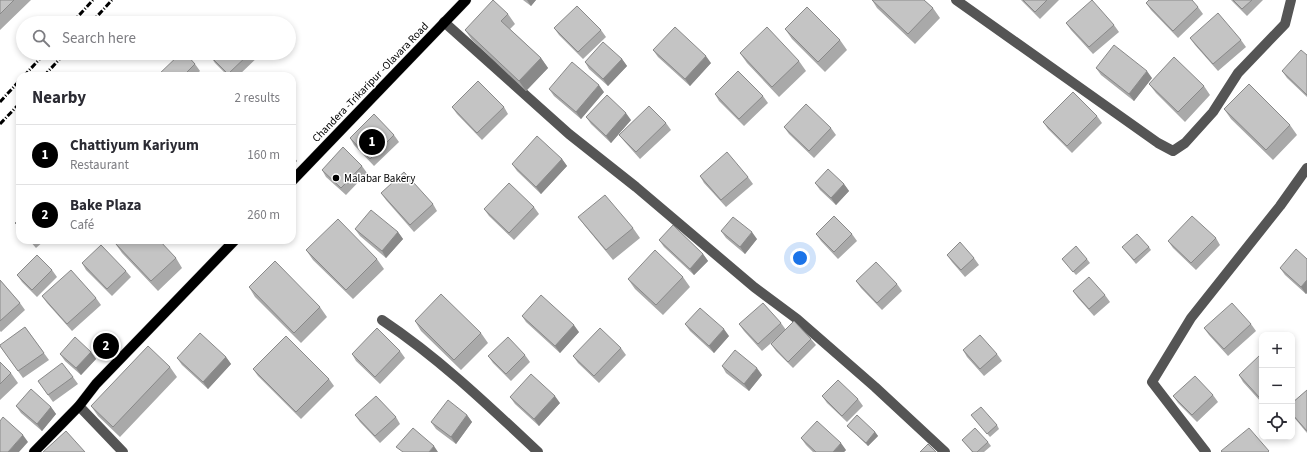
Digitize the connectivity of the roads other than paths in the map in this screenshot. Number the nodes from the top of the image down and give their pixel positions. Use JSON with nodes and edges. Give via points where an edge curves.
{"nodes":[{"id":1,"x":466,"y":0,"type":"edge"},
{"id":2,"x":956,"y":0,"type":"edge"},
{"id":3,"x":1291,"y":0,"type":"edge"},
{"id":4,"x":444,"y":22,"type":"junction"},
{"id":5,"x":1307,"y":168,"type":"edge"},
{"id":6,"x":296,"y":177,"type":"edge"},
{"id":7,"x":231,"y":244,"type":"edge"},
{"id":8,"x":382,"y":320,"type":"dead end"},
{"id":9,"x":79,"y":406,"type":"junction"},
{"id":10,"x":34,"y":452,"type":"edge"},
{"id":11,"x":123,"y":452,"type":"edge"},
{"id":12,"x":538,"y":452,"type":"edge"},
{"id":13,"x":945,"y":452,"type":"edge"},
{"id":14,"x":1206,"y":452,"type":"edge"}],
"edges":[{"from":1,"to":4,"type":"main road","name":"Chandera -Trikaripur -Olavara Road"},
{"from":2,"to":3,"type":"street","via":[[1158,143],[1173,151],[1185,143],[1213,112],[1238,73],[1285,24]]},
{"from":4,"to":6,"type":"main road","name":"Chandera -Trikaripur -Olavara Road"},
{"from":4,"to":13,"type":"street","via":[[569,134],[754,287],[797,319]]},
{"from":5,"to":14,"type":"street","via":[[1191,318],[1152,382]]},
{"from":7,"to":9,"type":"main road","via":[[96,384]]},
{"from":8,"to":12,"type":"street","via":[[440,364]]},
{"from":9,"to":10,"type":"main road"},
{"from":9,"to":11,"type":"street"}]}
